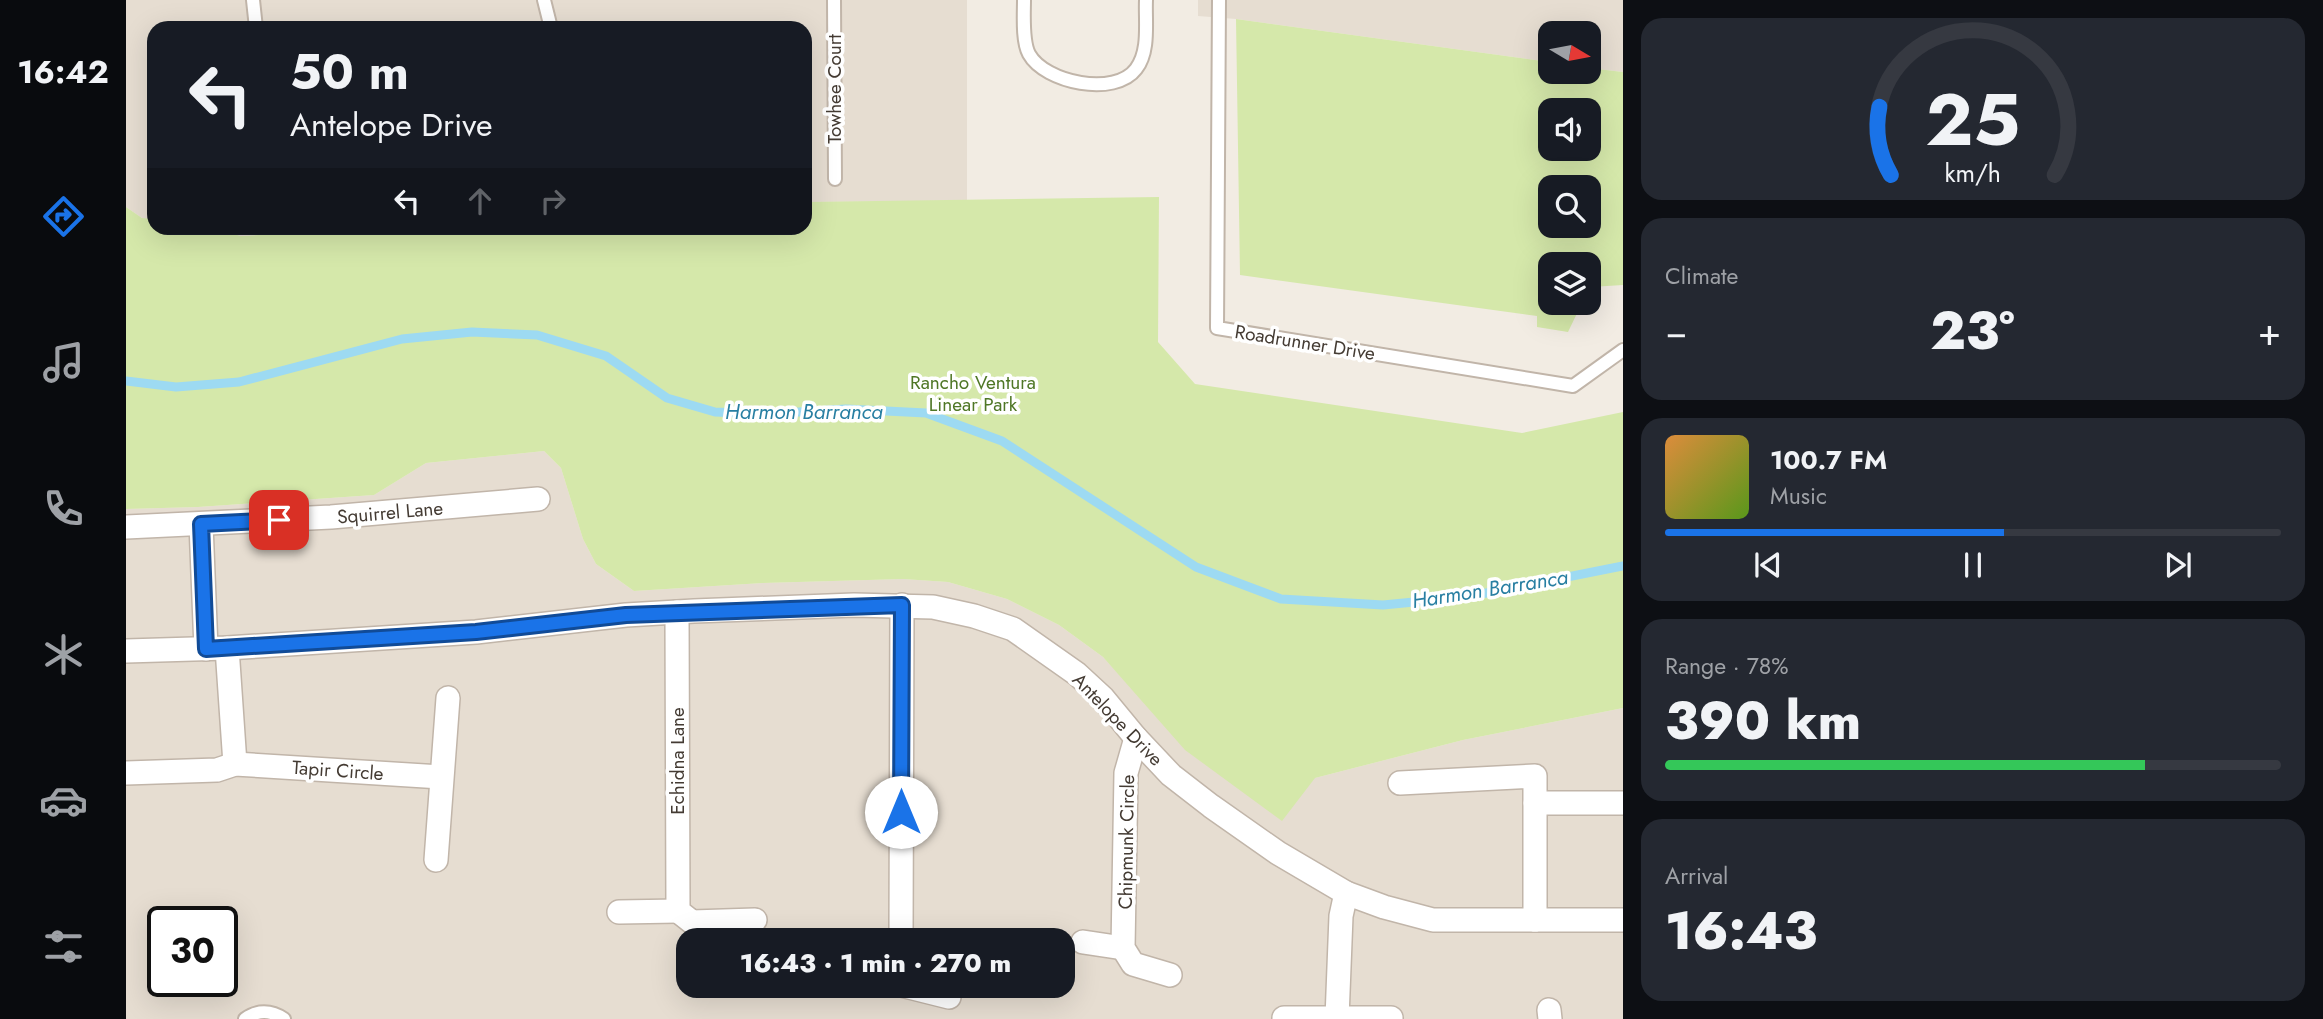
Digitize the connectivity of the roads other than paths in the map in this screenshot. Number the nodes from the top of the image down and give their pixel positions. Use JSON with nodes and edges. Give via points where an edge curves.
{"nodes":[{"id":1,"x":253,"y":0,"type":"edge"},
{"id":2,"x":544,"y":0,"type":"edge"},
{"id":3,"x":834,"y":0,"type":"edge"},
{"id":4,"x":1024,"y":0,"type":"edge"},
{"id":5,"x":1146,"y":0,"type":"edge"},
{"id":6,"x":1219,"y":0,"type":"edge"},
{"id":7,"x":255,"y":21,"type":"edge"},
{"id":8,"x":549,"y":21,"type":"edge"},
{"id":9,"x":835,"y":179,"type":"dead end"},
{"id":10,"x":1623,"y":350,"type":"edge"},
{"id":11,"x":538,"y":499,"type":"dead end"},
{"id":12,"x":201,"y":524,"type":"junction"},
{"id":13,"x":126,"y":527,"type":"edge"},
{"id":14,"x":902,"y":605,"type":"junction"},
{"id":15,"x":677,"y":612,"type":"junction"},
{"id":16,"x":217,"y":648,"type":"junction"},
{"id":17,"x":126,"y":652,"type":"edge"},
{"id":18,"x":448,"y":698,"type":"dead end"},
{"id":19,"x":1136,"y":738,"type":"junction"},
{"id":20,"x":235,"y":764,"type":"junction"},
{"id":21,"x":126,"y":773,"type":"edge"},
{"id":22,"x":441,"y":777,"type":"junction"},
{"id":23,"x":1400,"y":783,"type":"dead end"},
{"id":24,"x":1535,"y":803,"type":"junction"},
{"id":25,"x":1623,"y":803,"type":"edge"},
{"id":26,"x":436,"y":860,"type":"dead end"},
{"id":27,"x":1346,"y":893,"type":"junction"},
{"id":28,"x":678,"y":911,"type":"junction"},
{"id":29,"x":619,"y":912,"type":"dead end"},
{"id":30,"x":755,"y":920,"type":"dead end"},
{"id":31,"x":1535,"y":920,"type":"junction"},
{"id":32,"x":1623,"y":920,"type":"edge"},
{"id":33,"x":901,"y":928,"type":"edge"},
{"id":34,"x":1083,"y":942,"type":"dead end"},
{"id":35,"x":1124,"y":948,"type":"junction"},
{"id":36,"x":1170,"y":975,"type":"dead end"},
{"id":37,"x":1284,"y":1018,"type":"edge"},
{"id":38,"x":1338,"y":1018,"type":"edge"},
{"id":39,"x":1391,"y":1018,"type":"edge"},
{"id":40,"x":245,"y":1019,"type":"edge"},
{"id":41,"x":284,"y":1019,"type":"edge"}],
"edges":[{"from":1,"to":7,"type":"lane"},
{"from":2,"to":8,"type":"lane"},
{"from":3,"to":9,"type":"lane","name":"Towhee Court"},
{"from":4,"to":5,"type":"lane","via":[[1029,54],[1052,76],[1090,84],[1115,83],[1135,70],[1145,47]]},
{"from":6,"to":10,"type":"lane","name":"Roadrunner Drive","via":[[1217,328],[1573,386]]},
{"from":11,"to":12,"type":"street","name":"Squirrel Lane"},
{"from":12,"to":13,"type":"street","name":"Squirrel Lane"},
{"from":12,"to":16,"type":"street"},
{"from":14,"to":15,"type":"street","name":"Antelope Drive"},
{"from":14,"to":19,"type":"street","name":"Antelope Drive","via":[[933,607],[1013,629],[1077,674]]},
{"from":14,"to":33,"type":"street"},
{"from":15,"to":16,"type":"street","name":"Antelope Drive","via":[[476,632]]},
{"from":15,"to":28,"type":"street","name":"Echidna Lane"},
{"from":16,"to":17,"type":"street","name":"Antelope Drive"},
{"from":16,"to":20,"type":"street"},
{"from":18,"to":22,"type":"street"},
{"from":19,"to":27,"type":"street","name":"Antelope Drive","via":[[1171,775],[1211,806]]},
{"from":19,"to":35,"type":"street","name":"Chipmunk Circle","via":[[1126,773]]},
{"from":20,"to":21,"type":"street","name":"Tapir Circle","via":[[217,770]]},
{"from":20,"to":22,"type":"street","name":"Tapir Circle"},
{"from":22,"to":26,"type":"street"},
{"from":23,"to":24,"type":"street","via":[[1535,776]]},
{"from":24,"to":25,"type":"street"},
{"from":24,"to":31,"type":"street"},
{"from":27,"to":31,"type":"street","name":"Antelope Drive","via":[[1433,920]]},
{"from":27,"to":38,"type":"street","via":[[1341,916]]},
{"from":28,"to":29,"type":"street"},
{"from":28,"to":30,"type":"street","via":[[692,922]]},
{"from":31,"to":32,"type":"street","name":"Antelope Drive"},
{"from":34,"to":35,"type":"street"},
{"from":35,"to":36,"type":"street","via":[[1133,964]]},
{"from":37,"to":38,"type":"street"},
{"from":38,"to":39,"type":"street"},
{"from":40,"to":41,"type":"lane","via":[[254,1012],[275,1013]]}]}
